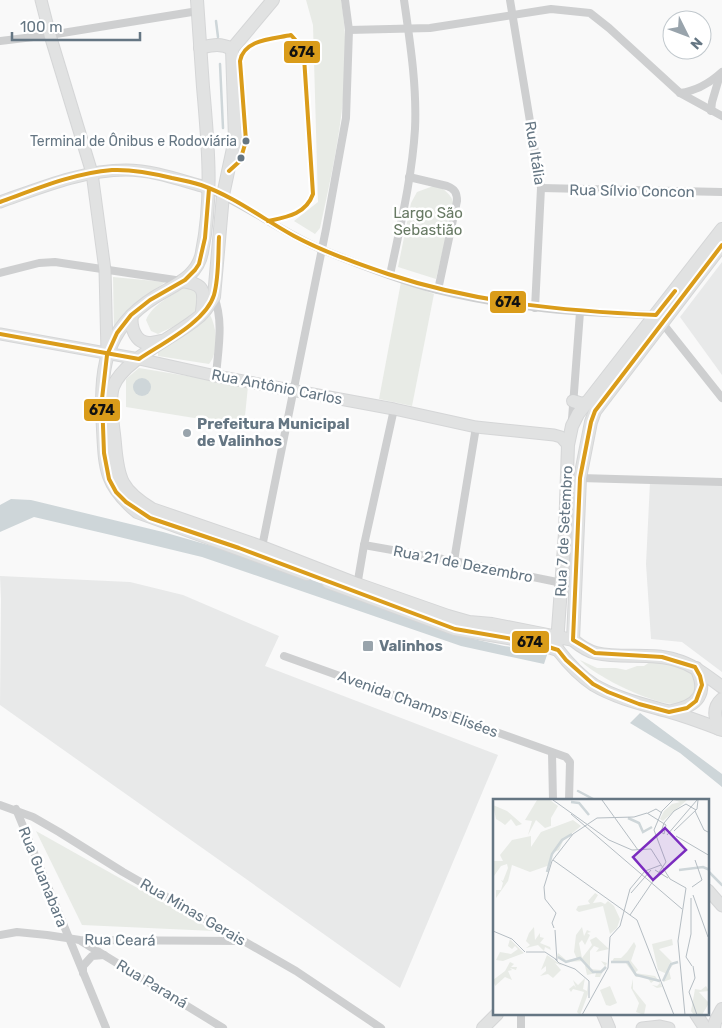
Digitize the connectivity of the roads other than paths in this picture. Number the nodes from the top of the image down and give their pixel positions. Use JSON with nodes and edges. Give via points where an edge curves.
{"nodes":[{"id":1,"x":41,"y":0,"type":"edge"},
{"id":2,"x":273,"y":0,"type":"edge"},
{"id":3,"x":345,"y":0,"type":"edge"},
{"id":4,"x":404,"y":0,"type":"edge"},
{"id":5,"x":510,"y":0,"type":"edge"},
{"id":6,"x":198,"y":6,"type":"edge"},
{"id":7,"x":512,"y":14,"type":"junction"},
{"id":8,"x":408,"y":29,"type":"junction"},
{"id":9,"x":349,"y":30,"type":"junction"},
{"id":10,"x":50,"y":35,"type":"junction"},
{"id":11,"x":0,"y":40,"type":"edge"},
{"id":12,"x":200,"y":48,"type":"junction"},
{"id":13,"x":232,"y":49,"type":"junction"},
{"id":14,"x":722,"y":72,"type":"edge"},
{"id":15,"x":680,"y":93,"type":"junction"},
{"id":16,"x":711,"y":111,"type":"junction"},
{"id":17,"x":722,"y":116,"type":"edge"},
{"id":18,"x":92,"y":173,"type":"junction"},
{"id":19,"x":409,"y":177,"type":"junction"},
{"id":20,"x":541,"y":188,"type":"junction"},
{"id":21,"x":209,"y":189,"type":"junction"},
{"id":22,"x":722,"y":192,"type":"edge"},
{"id":23,"x":223,"y":195,"type":"junction"},
{"id":24,"x":0,"y":202,"type":"edge"},
{"id":25,"x":722,"y":229,"type":"edge"},
{"id":26,"x":722,"y":245,"type":"edge"},
{"id":27,"x":321,"y":249,"type":"junction"},
{"id":28,"x":105,"y":270,"type":"junction"},
{"id":29,"x":0,"y":273,"type":"edge"},
{"id":30,"x":390,"y":275,"type":"junction"},
{"id":31,"x":182,"y":281,"type":"junction"},
{"id":32,"x":438,"y":290,"type":"junction"},
{"id":33,"x":214,"y":297,"type":"junction"},
{"id":34,"x":535,"y":308,"type":"junction"},
{"id":35,"x":580,"y":312,"type":"junction"},
{"id":36,"x":202,"y":314,"type":"junction"},
{"id":37,"x":132,"y":315,"type":"junction"},
{"id":38,"x":659,"y":319,"type":"junction"},
{"id":39,"x":0,"y":334,"type":"edge"},
{"id":40,"x":165,"y":340,"type":"junction"},
{"id":41,"x":107,"y":353,"type":"junction"},
{"id":42,"x":139,"y":359,"type":"junction"},
{"id":43,"x":216,"y":376,"type":"junction"},
{"id":44,"x":293,"y":390,"type":"junction"},
{"id":45,"x":722,"y":398,"type":"edge"},
{"id":46,"x":573,"y":401,"type":"junction"},
{"id":47,"x":588,"y":402,"type":"junction"},
{"id":48,"x":394,"y":409,"type":"junction"},
{"id":49,"x":591,"y":422,"type":"junction"},
{"id":50,"x":572,"y":426,"type":"junction"},
{"id":51,"x":476,"y":427,"type":"junction"},
{"id":52,"x":554,"y":435,"type":"junction"},
{"id":53,"x":568,"y":444,"type":"junction"},
{"id":54,"x":580,"y":478,"type":"junction"},
{"id":55,"x":722,"y":482,"type":"edge"},
{"id":56,"x":364,"y":545,"type":"junction"},
{"id":57,"x":262,"y":547,"type":"junction"},
{"id":58,"x":454,"y":561,"type":"junction"},
{"id":59,"x":562,"y":583,"type":"junction"},
{"id":60,"x":576,"y":584,"type":"junction"},
{"id":61,"x":356,"y":589,"type":"junction"},
{"id":62,"x":557,"y":637,"type":"junction"},
{"id":63,"x":573,"y":640,"type":"junction"},
{"id":64,"x":558,"y":650,"type":"junction"},
{"id":65,"x":284,"y":656,"type":"dead end"},
{"id":66,"x":696,"y":667,"type":"junction"},
{"id":67,"x":722,"y":687,"type":"edge"},
{"id":68,"x":722,"y":699,"type":"edge"},
{"id":69,"x":669,"y":712,"type":"junction"},
{"id":70,"x":721,"y":729,"type":"edge"},
{"id":71,"x":552,"y":753,"type":"junction"},
{"id":72,"x":553,"y":799,"type":"edge"},
{"id":73,"x":569,"y":799,"type":"edge"},
{"id":74,"x":0,"y":805,"type":"edge"},
{"id":75,"x":16,"y":809,"type":"junction"},
{"id":76,"x":710,"y":892,"type":"edge"},
{"id":77,"x":722,"y":906,"type":"edge"},
{"id":78,"x":0,"y":934,"type":"edge"},
{"id":79,"x":67,"y":938,"type":"junction"},
{"id":80,"x":80,"y":940,"type":"junction"},
{"id":81,"x":242,"y":941,"type":"junction"},
{"id":82,"x":104,"y":955,"type":"junction"},
{"id":83,"x":83,"y":975,"type":"junction"},
{"id":84,"x":722,"y":1009,"type":"edge"},
{"id":85,"x":496,"y":1016,"type":"edge"},
{"id":86,"x":604,"y":1016,"type":"edge"},
{"id":87,"x":697,"y":1016,"type":"edge"},
{"id":88,"x":106,"y":1028,"type":"edge"},
{"id":89,"x":223,"y":1028,"type":"edge"},
{"id":90,"x":381,"y":1028,"type":"edge"},
{"id":91,"x":483,"y":1028,"type":"edge"},
{"id":92,"x":609,"y":1028,"type":"edge"},
{"id":93,"x":642,"y":1028,"type":"edge"},
{"id":94,"x":669,"y":1028,"type":"edge"},
{"id":95,"x":705,"y":1028,"type":"edge"},
{"id":96,"x":714,"y":1028,"type":"edge"}],
"edges":[{"from":1,"to":10,"type":"main road"},
{"from":2,"to":13,"type":"main road"},
{"from":3,"to":9,"type":"street"},
{"from":4,"to":8,"type":"street"},
{"from":5,"to":7,"type":"street","name":"Rua Itália"},
{"from":6,"to":10,"type":"street"},
{"from":6,"to":12,"type":"main road"},
{"from":7,"to":8,"type":"street"},
{"from":7,"to":15,"type":"street","via":[[551,9],[590,14]]},
{"from":7,"to":20,"type":"street","name":"Rua Itália"},
{"from":8,"to":9,"type":"street"},
{"from":8,"to":19,"type":"street","via":[[415,102]]},
{"from":9,"to":27,"type":"street","via":[[346,118]]},
{"from":10,"to":11,"type":"street"},
{"from":10,"to":18,"type":"main road"},
{"from":12,"to":13,"type":"main road","via":[[222,44]]},
{"from":12,"to":21,"type":"main road"},
{"from":13,"to":23,"type":"main road","via":[[235,139]]},
{"from":14,"to":15,"type":"street","via":[[708,84],[692,92]]},
{"from":14,"to":16,"type":"street"},
{"from":15,"to":16,"type":"street"},
{"from":16,"to":17,"type":"street"},
{"from":18,"to":21,"type":"main road","via":[[150,172]]},
{"from":18,"to":24,"type":"main road"},
{"from":18,"to":28,"type":"main road"},
{"from":19,"to":30,"type":"street"},
{"from":19,"to":32,"type":"street","via":[[453,188],[457,194]]},
{"from":20,"to":22,"type":"street","name":"Rua Sílvio Concon"},
{"from":20,"to":34,"type":"street","name":"Rua Itália"},
{"from":21,"to":23,"type":"street"},
{"from":21,"to":31,"type":"main road","via":[[199,264]]},
{"from":23,"to":27,"type":"street"},
{"from":23,"to":33,"type":"main road"},
{"from":25,"to":38,"type":"main road"},
{"from":26,"to":38,"type":"main road"},
{"from":27,"to":30,"type":"street"},
{"from":27,"to":44,"type":"street"},
{"from":28,"to":29,"type":"street","via":[[39,262]]},
{"from":28,"to":31,"type":"street"},
{"from":28,"to":41,"type":"main road"},
{"from":30,"to":32,"type":"street"},
{"from":31,"to":36,"type":"main road","via":[[196,283],[200,287],[204,298]]},
{"from":31,"to":37,"type":"main road"},
{"from":32,"to":34,"type":"street"},
{"from":33,"to":36,"type":"main road"},
{"from":33,"to":43,"type":"street","via":[[220,318]]},
{"from":34,"to":35,"type":"street"},
{"from":35,"to":38,"type":"street"},
{"from":35,"to":46,"type":"street"},
{"from":36,"to":40,"type":"main road"},
{"from":37,"to":40,"type":"main road","via":[[131,326],[141,342],[148,344]]},
{"from":37,"to":41,"type":"main road","via":[[119,330]]},
{"from":38,"to":45,"type":"street"},
{"from":38,"to":47,"type":"main road"},
{"from":38,"to":49,"type":"main road","name":"Rua 7 de Setembro","via":[[595,411]]},
{"from":39,"to":41,"type":"main road","name":"Rua Antônio Carlos"},
{"from":40,"to":42,"type":"main road"},
{"from":41,"to":42,"type":"main road","name":"Rua Antônio Carlos"},
{"from":41,"to":61,"type":"main road","via":[[102,389],[104,453],[109,478],[128,505],[150,518]]},
{"from":42,"to":43,"type":"main road","name":"Rua Antônio Carlos"},
{"from":42,"to":57,"type":"main road","via":[[113,387],[117,469],[122,482],[152,509]]},
{"from":43,"to":44,"type":"main road","name":"Rua Antônio Carlos"},
{"from":44,"to":48,"type":"main road","name":"Rua Antônio Carlos"},
{"from":44,"to":57,"type":"street"},
{"from":46,"to":47,"type":"main road"},
{"from":46,"to":50,"type":"street"},
{"from":47,"to":50,"type":"main road"},
{"from":48,"to":51,"type":"main road","name":"Rua Antônio Carlos"},
{"from":48,"to":56,"type":"street"},
{"from":49,"to":50,"type":"main road"},
{"from":49,"to":54,"type":"main road","name":"Rua 7 de Setembro"},
{"from":50,"to":52,"type":"main road"},
{"from":50,"to":53,"type":"main road","name":"Rua 7 de Setembro"},
{"from":51,"to":52,"type":"main road","name":"Rua Antônio Carlos"},
{"from":51,"to":58,"type":"street"},
{"from":52,"to":53,"type":"main road","name":"Rua Antônio Carlos"},
{"from":53,"to":59,"type":"main road","name":"Rua 7 de Setembro"},
{"from":54,"to":55,"type":"street"},
{"from":54,"to":60,"type":"main road","name":"Rua 7 de Setembro"},
{"from":56,"to":58,"type":"street","name":"Rua 21 de Dezembro"},
{"from":56,"to":61,"type":"street"},
{"from":57,"to":61,"type":"main road"},
{"from":58,"to":59,"type":"street","name":"Rua 21 de Dezembro"},
{"from":59,"to":60,"type":"street","name":"Rua 21 de Dezembro"},
{"from":59,"to":62,"type":"main road","name":"Rua 7 de Setembro"},
{"from":60,"to":63,"type":"main road","name":"Rua 7 de Setembro"},
{"from":61,"to":62,"type":"main road","via":[[469,622]]},
{"from":61,"to":64,"type":"main road","via":[[455,629]]},
{"from":62,"to":63,"type":"main road"},
{"from":62,"to":64,"type":"main road","name":"Rua 7 de Setembro"},
{"from":63,"to":66,"type":"main road","via":[[595,653],[662,657]]},
{"from":64,"to":69,"type":"main road","via":[[578,672],[601,688]]},
{"from":65,"to":71,"type":"street","name":"Avenida Champs Elisées"},
{"from":66,"to":67,"type":"main road"},
{"from":66,"to":69,"type":"main road","via":[[702,685],[696,701],[687,708]]},
{"from":68,"to":70,"type":"main road","via":[[714,709]]},
{"from":69,"to":70,"type":"main road"},
{"from":71,"to":72,"type":"street"},
{"from":71,"to":73,"type":"street","name":"Avenida Champs Elisées","via":[[566,757],[570,762]]},
{"from":74,"to":75,"type":"street","name":"Rua Minas Gerais"},
{"from":75,"to":79,"type":"street","name":"Rua Guanabara"},
{"from":75,"to":81,"type":"street","name":"Rua Minas Gerais"},
{"from":76,"to":77,"type":"main road"},
{"from":78,"to":79,"type":"street","name":"Rua Ceará","via":[[17,932]]},
{"from":79,"to":80,"type":"street","name":"Rua Ceará"},
{"from":79,"to":83,"type":"street","name":"Rua Guanabara"},
{"from":80,"to":81,"type":"street","name":"Rua Ceará"},
{"from":80,"to":82,"type":"street","name":"Rua Paraná"},
{"from":81,"to":90,"type":"street","name":"Rua Minas Gerais","via":[[296,971]]},
{"from":82,"to":83,"type":"street","via":[[92,956],[83,966]]},
{"from":82,"to":89,"type":"street","name":"Rua Paraná"},
{"from":83,"to":88,"type":"street","name":"Rua Guanabara"},
{"from":84,"to":96,"type":"main road"},
{"from":85,"to":91,"type":"main road"},
{"from":86,"to":92,"type":"main road"},
{"from":87,"to":95,"type":"main road"},
{"from":93,"to":94,"type":"main road"}]}
